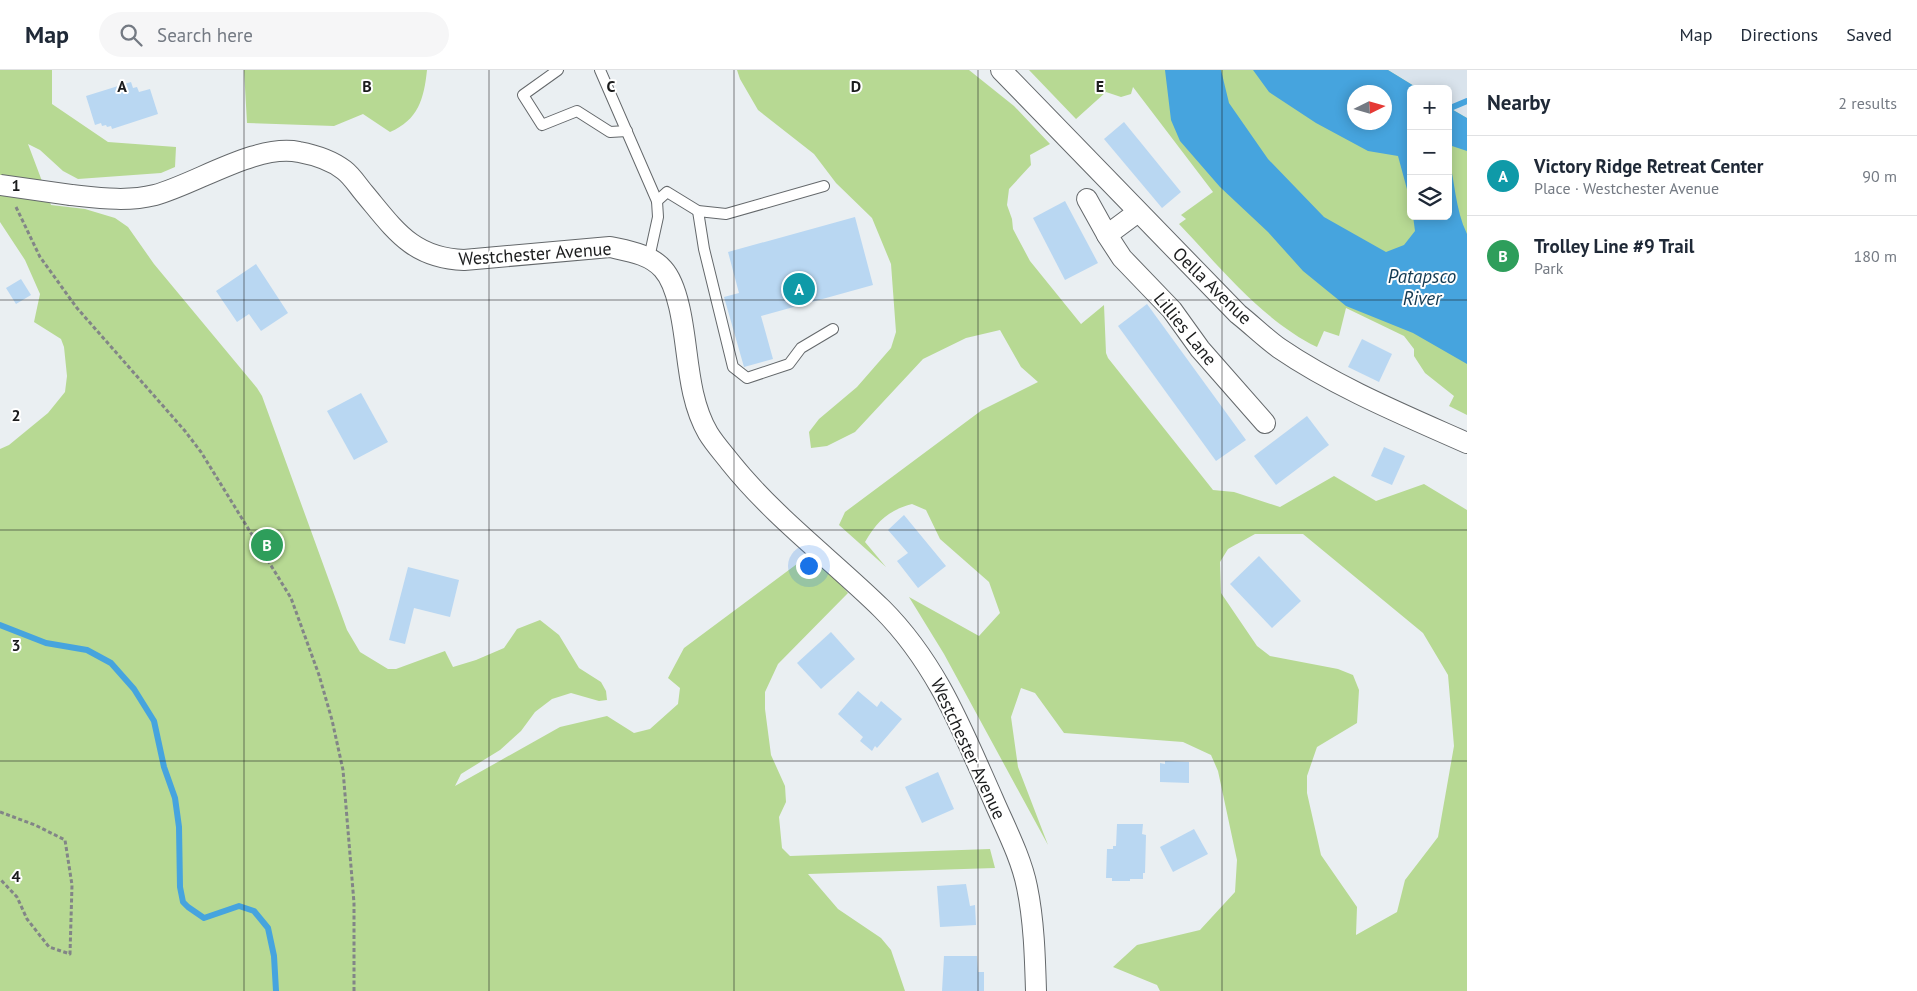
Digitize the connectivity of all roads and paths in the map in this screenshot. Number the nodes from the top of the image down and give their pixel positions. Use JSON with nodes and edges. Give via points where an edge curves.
{"nodes":[{"id":1,"x":558,"y":70,"type":"edge"},
{"id":2,"x":600,"y":70,"type":"edge"},
{"id":3,"x":1001,"y":70,"type":"edge"},
{"id":4,"x":627,"y":131,"type":"junction"},
{"id":5,"x":0,"y":186,"type":"edge"},
{"id":6,"x":824,"y":186,"type":"dead end"},
{"id":7,"x":1087,"y":199,"type":"dead end"},
{"id":8,"x":13,"y":200,"type":"dead end"},
{"id":9,"x":657,"y":201,"type":"junction"},
{"id":10,"x":698,"y":211,"type":"junction"},
{"id":11,"x":1138,"y":212,"type":"junction"},
{"id":12,"x":1107,"y":235,"type":"junction"},
{"id":13,"x":649,"y":258,"type":"junction"},
{"id":14,"x":833,"y":329,"type":"dead end"},
{"id":15,"x":1265,"y":423,"type":"dead end"},
{"id":16,"x":1467,"y":443,"type":"edge"},
{"id":17,"x":0,"y":812,"type":"edge"},
{"id":18,"x":0,"y":879,"type":"edge"},
{"id":19,"x":354,"y":991,"type":"edge"},
{"id":20,"x":1036,"y":991,"type":"edge"}],
"edges":[{"from":1,"to":4,"type":"lane","via":[[523,95],[542,125],[577,111],[610,132]]},
{"from":2,"to":4,"type":"lane"},
{"from":3,"to":11,"type":"street","name":"Oella Avenue"},
{"from":4,"to":9,"type":"lane"},
{"from":5,"to":13,"type":"street","name":"Westchester Avenue","bridge":true,"via":[[98,198],[138,199],[178,187],[240,161],[270,152],[296,151],[321,157],[345,171],[398,233],[430,255],[464,260],[610,247]]},
{"from":6,"to":10,"type":"lane","via":[[726,214]]},
{"from":7,"to":12,"type":"street","name":"Lillies Lane"},
{"from":8,"to":19,"type":"path","via":[[40,257],[77,308],[185,431],[291,598],[319,674],[343,770],[354,903]]},
{"from":9,"to":10,"type":"lane","via":[[667,192]]},
{"from":9,"to":13,"type":"lane","via":[[658,217]]},
{"from":10,"to":14,"type":"lane","via":[[733,367],[748,378],[789,364],[801,348]]},
{"from":11,"to":12,"type":"street"},
{"from":11,"to":16,"type":"street","name":"Oella Avenue","via":[[1238,314],[1279,348],[1385,406]]},
{"from":12,"to":15,"type":"street","name":"Lillies Lane","via":[[1122,258],[1172,310],[1200,349]]},
{"from":13,"to":20,"type":"street","name":"Westchester Avenue","via":[[664,269],[675,289],[695,399],[708,433],[748,485],[902,629],[922,655],[952,707],[1012,842],[1027,886]]},
{"from":17,"to":18,"type":"path","via":[[36,825],[64,840],[72,886],[70,954],[49,947],[27,919],[17,897]]}]}
